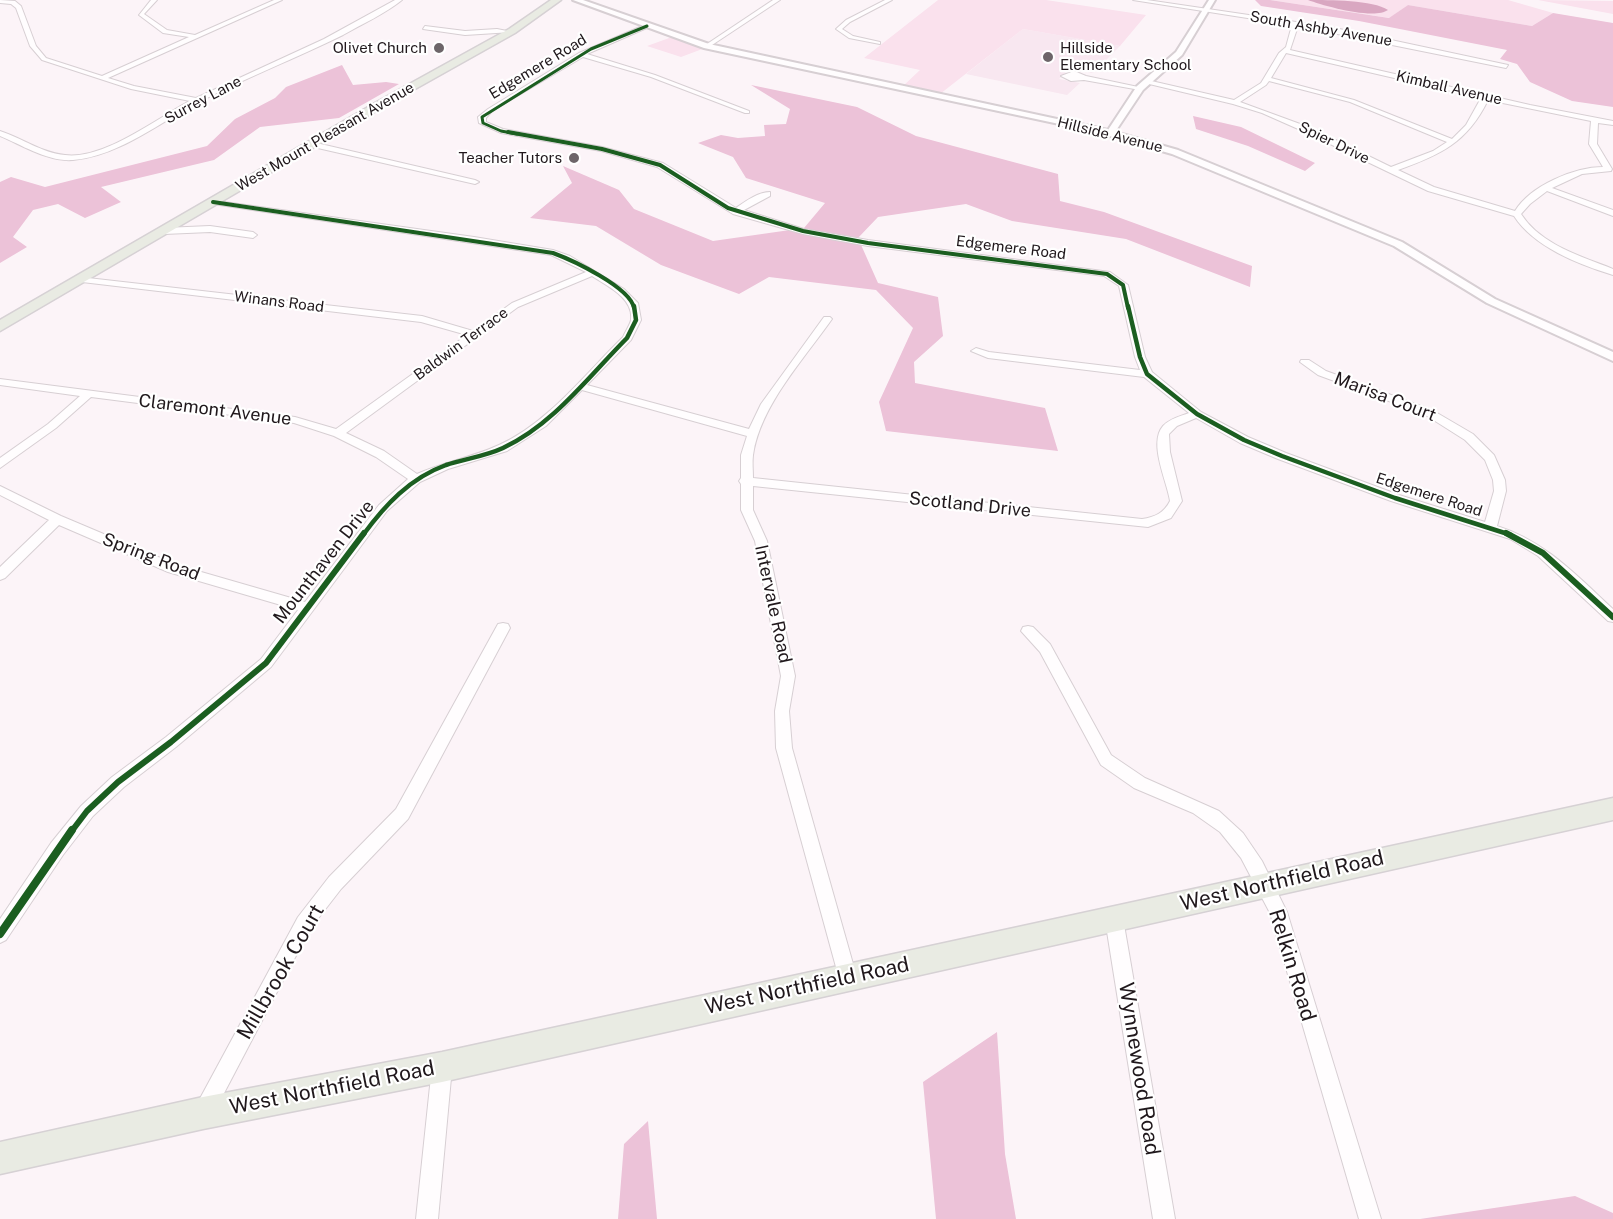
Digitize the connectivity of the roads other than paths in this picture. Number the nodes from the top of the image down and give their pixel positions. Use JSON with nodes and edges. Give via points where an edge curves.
{"nodes":[{"id":1,"x":154,"y":0,"type":"edge"},
{"id":2,"x":279,"y":0,"type":"edge"},
{"id":3,"x":399,"y":0,"type":"edge"},
{"id":4,"x":556,"y":0,"type":"edge"},
{"id":5,"x":576,"y":0,"type":"edge"},
{"id":6,"x":777,"y":0,"type":"edge"},
{"id":7,"x":889,"y":0,"type":"edge"},
{"id":8,"x":1136,"y":0,"type":"edge"},
{"id":9,"x":1212,"y":0,"type":"edge"},
{"id":10,"x":0,"y":1,"type":"edge"},
{"id":11,"x":1208,"y":10,"type":"junction"},
{"id":12,"x":1296,"y":23,"type":"junction"},
{"id":13,"x":647,"y":26,"type":"junction"},
{"id":14,"x":425,"y":28,"type":"dead end"},
{"id":15,"x":508,"y":32,"type":"junction"},
{"id":16,"x":198,"y":37,"type":"junction"},
{"id":17,"x":878,"y":42,"type":"dead end"},
{"id":18,"x":707,"y":46,"type":"junction"},
{"id":19,"x":1284,"y":51,"type":"junction"},
{"id":20,"x":581,"y":54,"type":"junction"},
{"id":21,"x":1506,"y":66,"type":"dead end"},
{"id":22,"x":102,"y":78,"type":"junction"},
{"id":23,"x":1084,"y":78,"type":"dead end"},
{"id":24,"x":1267,"y":79,"type":"junction"},
{"id":25,"x":1143,"y":85,"type":"junction"},
{"id":26,"x":1486,"y":96,"type":"junction"},
{"id":27,"x":197,"y":100,"type":"junction"},
{"id":28,"x":1235,"y":102,"type":"junction"},
{"id":29,"x":747,"y":112,"type":"dead end"},
{"id":30,"x":1595,"y":120,"type":"junction"},
{"id":31,"x":1613,"y":123,"type":"edge"},
{"id":32,"x":0,"y":133,"type":"edge"},
{"id":33,"x":1110,"y":133,"type":"junction"},
{"id":34,"x":1453,"y":142,"type":"junction"},
{"id":35,"x":312,"y":144,"type":"junction"},
{"id":36,"x":1611,"y":169,"type":"edge"},
{"id":37,"x":1390,"y":170,"type":"junction"},
{"id":38,"x":475,"y":182,"type":"dead end"},
{"id":39,"x":1548,"y":189,"type":"junction"},
{"id":40,"x":766,"y":194,"type":"dead end"},
{"id":41,"x":213,"y":202,"type":"junction"},
{"id":42,"x":736,"y":212,"type":"junction"},
{"id":43,"x":1613,"y":213,"type":"edge"},
{"id":44,"x":1517,"y":214,"type":"junction"},
{"id":45,"x":164,"y":231,"type":"junction"},
{"id":46,"x":254,"y":235,"type":"dead end"},
{"id":47,"x":592,"y":272,"type":"junction"},
{"id":48,"x":1613,"y":272,"type":"edge"},
{"id":49,"x":82,"y":279,"type":"junction"},
{"id":50,"x":827,"y":319,"type":"dead end"},
{"id":51,"x":0,"y":326,"type":"edge"},
{"id":52,"x":474,"y":334,"type":"junction"},
{"id":53,"x":976,"y":351,"type":"dead end"},
{"id":54,"x":1613,"y":357,"type":"edge"},
{"id":55,"x":1305,"y":362,"type":"dead end"},
{"id":56,"x":1147,"y":374,"type":"junction"},
{"id":57,"x":0,"y":382,"type":"edge"},
{"id":58,"x":580,"y":386,"type":"junction"},
{"id":59,"x":87,"y":395,"type":"junction"},
{"id":60,"x":1197,"y":414,"type":"junction"},
{"id":61,"x":338,"y":433,"type":"junction"},
{"id":62,"x":753,"y":434,"type":"junction"},
{"id":63,"x":0,"y":464,"type":"edge"},
{"id":64,"x":416,"y":480,"type":"junction"},
{"id":65,"x":745,"y":481,"type":"junction"},
{"id":66,"x":0,"y":490,"type":"edge"},
{"id":67,"x":57,"y":519,"type":"junction"},
{"id":68,"x":1490,"y":527,"type":"junction"},
{"id":69,"x":0,"y":575,"type":"edge"},
{"id":70,"x":308,"y":608,"type":"junction"},
{"id":71,"x":1613,"y":617,"type":"edge"},
{"id":72,"x":503,"y":628,"type":"dead end"},
{"id":73,"x":1028,"y":631,"type":"dead end"},
{"id":74,"x":1613,"y":809,"type":"edge"},
{"id":75,"x":1266,"y":884,"type":"junction"},
{"id":76,"x":1114,"y":919,"type":"junction"},
{"id":77,"x":0,"y":934,"type":"edge"},
{"id":78,"x":848,"y":978,"type":"junction"},
{"id":79,"x":442,"y":1067,"type":"junction"},
{"id":80,"x":203,"y":1113,"type":"junction"},
{"id":81,"x":0,"y":1158,"type":"edge"},
{"id":82,"x":427,"y":1219,"type":"edge"},
{"id":83,"x":1164,"y":1219,"type":"edge"},
{"id":84,"x":1370,"y":1219,"type":"edge"}],
"edges":[{"from":1,"to":16,"type":"street","via":[[141,12],[147,20],[165,32]]},
{"from":2,"to":16,"type":"street"},
{"from":3,"to":27,"type":"street","name":"Surrey Lane","via":[[343,33]]},
{"from":4,"to":15,"type":"main road","name":"West Mount Pleasant Avenue"},
{"from":5,"to":13,"type":"street","name":"Hillside Avenue"},
{"from":6,"to":18,"type":"street"},
{"from":7,"to":17,"type":"street","via":[[874,11],[844,22],[838,29],[850,38]]},
{"from":8,"to":11,"type":"street","name":"South Ashby Avenue"},
{"from":9,"to":11,"type":"street"},
{"from":10,"to":22,"type":"street","via":[[19,8],[36,54]]},
{"from":11,"to":12,"type":"street","name":"South Ashby Avenue"},
{"from":11,"to":25,"type":"street","via":[[1179,53]]},
{"from":12,"to":19,"type":"street","via":[[1289,48]]},
{"from":12,"to":21,"type":"street","name":"South Ashby Avenue"},
{"from":13,"to":18,"type":"street","name":"Hillside Avenue"},
{"from":13,"to":20,"type":"street","name":"Edgemere Road"},
{"from":14,"to":15,"type":"street","via":[[465,33]]},
{"from":15,"to":35,"type":"main road","name":"West Mount Pleasant Avenue"},
{"from":16,"to":22,"type":"street"},
{"from":18,"to":33,"type":"street","name":"Hillside Avenue"},
{"from":19,"to":24,"type":"street"},
{"from":19,"to":26,"type":"street","name":"Kimball Avenue"},
{"from":20,"to":29,"type":"street"},
{"from":20,"to":42,"type":"street","name":"Edgemere Road","via":[[490,110],[483,123],[501,131],[602,149],[660,165]]},
{"from":22,"to":27,"type":"street"},
{"from":23,"to":25,"type":"street","name":"Spier Drive"},
{"from":24,"to":28,"type":"street"},
{"from":24,"to":34,"type":"street","via":[[1352,101]]},
{"from":25,"to":28,"type":"street","name":"Spier Drive"},
{"from":25,"to":33,"type":"street"},
{"from":26,"to":30,"type":"street","name":"Kimball Avenue"},
{"from":26,"to":34,"type":"street","via":[[1478,117]]},
{"from":27,"to":32,"type":"street","name":"Surrey Lane","via":[[144,132],[75,158],[61,157]]},
{"from":28,"to":37,"type":"street","name":"Spier Drive","via":[[1298,126]]},
{"from":30,"to":31,"type":"street","name":"Kimball Avenue"},
{"from":30,"to":36,"type":"street","via":[[1593,144]]},
{"from":33,"to":54,"type":"street","name":"Hillside Avenue","via":[[1175,152],[1398,244],[1491,301]]},
{"from":34,"to":37,"type":"street","via":[[1433,155]]},
{"from":35,"to":38,"type":"street"},
{"from":35,"to":41,"type":"main road","name":"West Mount Pleasant Avenue"},
{"from":36,"to":39,"type":"street","via":[[1579,172]]},
{"from":37,"to":44,"type":"street","name":"Spier Drive","via":[[1450,196]]},
{"from":39,"to":43,"type":"street"},
{"from":39,"to":44,"type":"street","via":[[1524,202]]},
{"from":40,"to":42,"type":"street"},
{"from":41,"to":45,"type":"main road","name":"West Mount Pleasant Avenue"},
{"from":41,"to":47,"type":"street","name":"Mounthaven Drive","via":[[531,249],[567,258]]},
{"from":42,"to":56,"type":"street","name":"Edgemere Road","via":[[803,231],[868,243],[1107,273],[1123,285]]},
{"from":44,"to":48,"type":"street","via":[[1535,235]]},
{"from":45,"to":46,"type":"street","via":[[210,229]]},
{"from":45,"to":49,"type":"main road","name":"West Mount Pleasant Avenue"},
{"from":47,"to":52,"type":"street","name":"Baldwin Terrace","via":[[528,298]]},
{"from":47,"to":58,"type":"street","name":"Mounthaven Drive","via":[[628,297],[636,320],[627,338]]},
{"from":49,"to":51,"type":"main road","name":"West Mount Pleasant Avenue"},
{"from":49,"to":52,"type":"street","name":"Winans Road","via":[[422,319]]},
{"from":50,"to":62,"type":"street","name":"Intervale Road","via":[[766,404]]},
{"from":52,"to":61,"type":"street","name":"Baldwin Terrace"},
{"from":53,"to":56,"type":"street"},
{"from":55,"to":68,"type":"street","name":"Marisa Court","via":[[1322,373],[1428,412],[1469,437],[1490,458],[1499,480],[1500,491]]},
{"from":56,"to":60,"type":"street","name":"Edgemere Road"},
{"from":57,"to":59,"type":"street","name":"Claremont Avenue"},
{"from":58,"to":62,"type":"street"},
{"from":58,"to":64,"type":"street","name":"Mounthaven Drive","via":[[526,436]]},
{"from":59,"to":61,"type":"street","name":"Claremont Avenue","via":[[269,415]]},
{"from":59,"to":63,"type":"street"},
{"from":60,"to":65,"type":"street","name":"Scotland Drive","via":[[1167,427],[1162,435],[1176,501],[1167,516],[1142,524]]},
{"from":60,"to":68,"type":"street","name":"Edgemere Road","via":[[1282,456],[1395,498]]},
{"from":61,"to":64,"type":"street","name":"Claremont Avenue","via":[[380,454]]},
{"from":62,"to":65,"type":"street","name":"Intervale Road"},
{"from":64,"to":70,"type":"street","name":"Mounthaven Drive","via":[[384,508]]},
{"from":65,"to":78,"type":"street","name":"Intervale Road","via":[[747,510],[761,541],[788,676],[782,711],[784,748]]},
{"from":66,"to":67,"type":"street","name":"Spring Road"},
{"from":67,"to":69,"type":"street"},
{"from":67,"to":70,"type":"street","name":"Spring Road","via":[[173,570]]},
{"from":68,"to":71,"type":"street","name":"Edgemere Road","via":[[1543,553]]},
{"from":70,"to":77,"type":"street","name":"Mounthaven Drive","via":[[266,663],[87,811]]},
{"from":72,"to":80,"type":"street","name":"Millbrook Court","via":[[402,814],[304,923]]},
{"from":73,"to":75,"type":"street","name":"Relkin Road","via":[[1045,648],[1106,760],[1137,784],[1200,808],[1222,821]]},
{"from":74,"to":75,"type":"main road","name":"West Northfield Road"},
{"from":75,"to":76,"type":"main road","name":"West Northfield Road"},
{"from":75,"to":84,"type":"street","name":"Relkin Road","via":[[1278,912]]},
{"from":76,"to":78,"type":"main road","name":"West Northfield Road"},
{"from":76,"to":83,"type":"street","name":"Wynnewood Road"},
{"from":78,"to":79,"type":"main road","name":"West Northfield Road"},
{"from":79,"to":80,"type":"main road","name":"West Northfield Road"},
{"from":79,"to":82,"type":"street"},
{"from":80,"to":81,"type":"main road","name":"West Northfield Road"}]}
